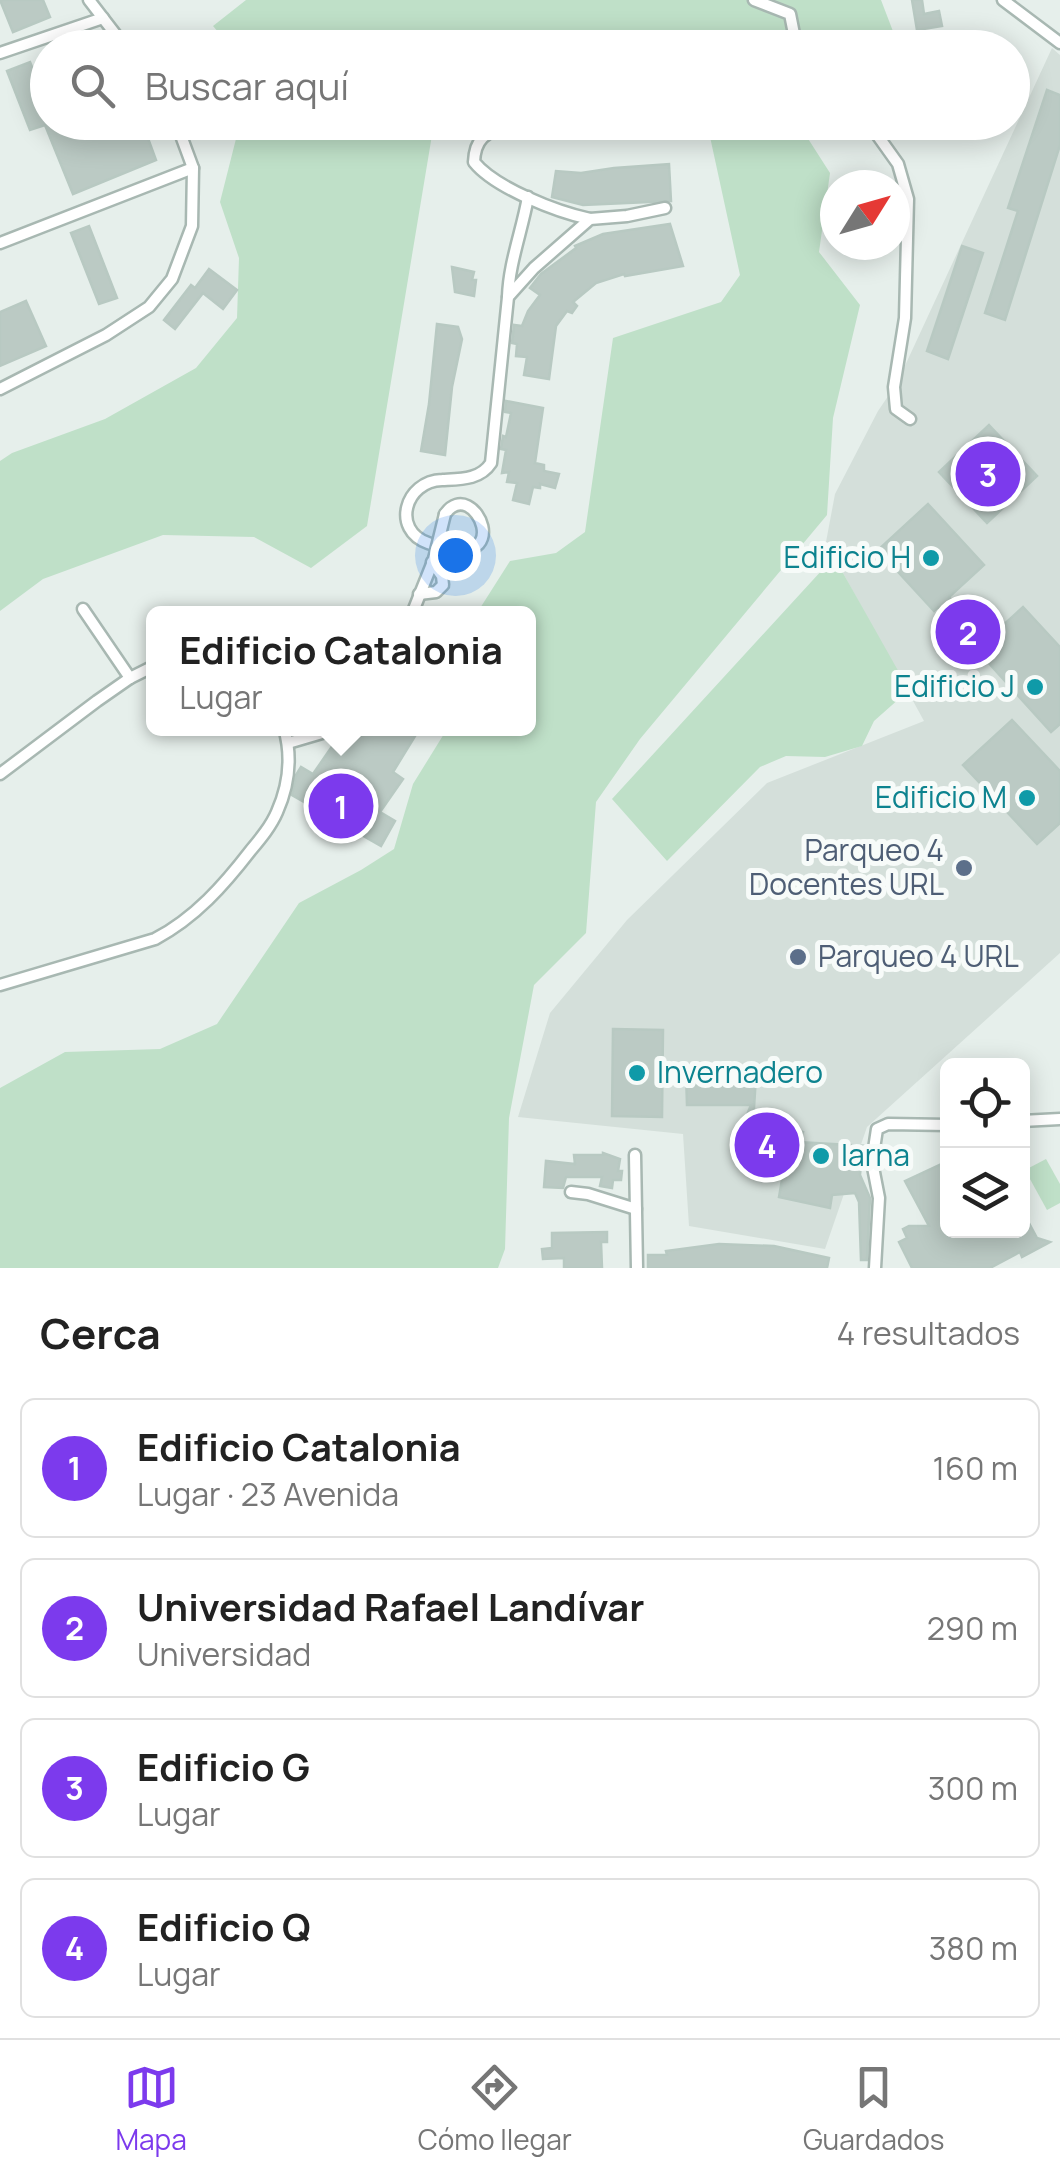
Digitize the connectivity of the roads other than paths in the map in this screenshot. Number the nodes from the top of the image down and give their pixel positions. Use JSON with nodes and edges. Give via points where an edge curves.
{"nodes":[{"id":1,"x":90,"y":0,"type":"edge"},
{"id":2,"x":754,"y":0,"type":"edge"},
{"id":3,"x":1003,"y":0,"type":"edge"},
{"id":4,"x":103,"y":18,"type":"junction"},
{"id":5,"x":67,"y":30,"type":"edge"},
{"id":6,"x":112,"y":30,"type":"edge"},
{"id":7,"x":793,"y":30,"type":"edge"},
{"id":8,"x":30,"y":42,"type":"edge"},
{"id":9,"x":1060,"y":42,"type":"edge"},
{"id":10,"x":0,"y":52,"type":"edge"},
{"id":11,"x":183,"y":140,"type":"edge"},
{"id":12,"x":478,"y":140,"type":"edge"},
{"id":13,"x":881,"y":140,"type":"edge"},
{"id":14,"x":193,"y":168,"type":"junction"},
{"id":15,"x":528,"y":197,"type":"junction"},
{"id":16,"x":665,"y":208,"type":"dead end"},
{"id":17,"x":590,"y":219,"type":"junction"},
{"id":18,"x":0,"y":243,"type":"edge"},
{"id":19,"x":508,"y":298,"type":"junction"},
{"id":20,"x":0,"y":389,"type":"edge"},
{"id":21,"x":910,"y":419,"type":"dead end"},
{"id":22,"x":433,"y":560,"type":"junction"},
{"id":23,"x":419,"y":594,"type":"junction"},
{"id":24,"x":415,"y":606,"type":"edge"},
{"id":25,"x":83,"y":610,"type":"dead end"},
{"id":26,"x":146,"y":669,"type":"edge"},
{"id":27,"x":130,"y":678,"type":"junction"},
{"id":28,"x":286,"y":736,"type":"edge"},
{"id":29,"x":318,"y":736,"type":"edge"},
{"id":30,"x":288,"y":743,"type":"junction"},
{"id":31,"x":0,"y":774,"type":"edge"},
{"id":32,"x":0,"y":985,"type":"edge"},
{"id":33,"x":1060,"y":1119,"type":"edge"},
{"id":34,"x":1030,"y":1121,"type":"edge"},
{"id":35,"x":940,"y":1125,"type":"edge"},
{"id":36,"x":636,"y":1155,"type":"dead end"},
{"id":37,"x":571,"y":1192,"type":"dead end"},
{"id":38,"x":636,"y":1210,"type":"junction"},
{"id":39,"x":637,"y":1268,"type":"edge"},
{"id":40,"x":876,"y":1268,"type":"edge"}],
"edges":[{"from":1,"to":4,"type":"street"},
{"from":2,"to":7,"type":"street","via":[[790,14]]},
{"from":3,"to":9,"type":"street"},
{"from":4,"to":5,"type":"street"},
{"from":4,"to":6,"type":"street"},
{"from":8,"to":10,"type":"street"},
{"from":11,"to":14,"type":"street"},
{"from":12,"to":15,"type":"street","via":[[474,162],[483,174]]},
{"from":13,"to":21,"type":"street","via":[[898,164],[908,199],[894,388],[896,409]]},
{"from":14,"to":18,"type":"street"},
{"from":14,"to":20,"type":"street","via":[[192,226],[172,279],[149,307]]},
{"from":15,"to":17,"type":"street"},
{"from":15,"to":19,"type":"street"},
{"from":16,"to":17,"type":"street"},
{"from":17,"to":19,"type":"street"},
{"from":19,"to":22,"type":"street","bridge":true,"via":[[491,463],[473,477],[432,480],[411,496],[406,510],[408,524],[424,542],[459,552],[484,535],[471,508],[454,505],[445,514]]},
{"from":22,"to":23,"type":"street"},
{"from":22,"to":23,"type":"street","via":[[443,585]]},
{"from":23,"to":24,"type":"street"},
{"from":25,"to":27,"type":"street"},
{"from":26,"to":27,"type":"street"},
{"from":27,"to":31,"type":"street"},
{"from":28,"to":30,"type":"street"},
{"from":29,"to":30,"type":"street"},
{"from":30,"to":32,"type":"street","via":[[289,771],[268,829],[195,912],[155,939]]},
{"from":33,"to":34,"type":"street"},
{"from":35,"to":40,"type":"street","via":[[878,1129],[872,1162],[879,1198]]},
{"from":36,"to":38,"type":"street"},
{"from":37,"to":38,"type":"street"},
{"from":38,"to":39,"type":"street"}]}
